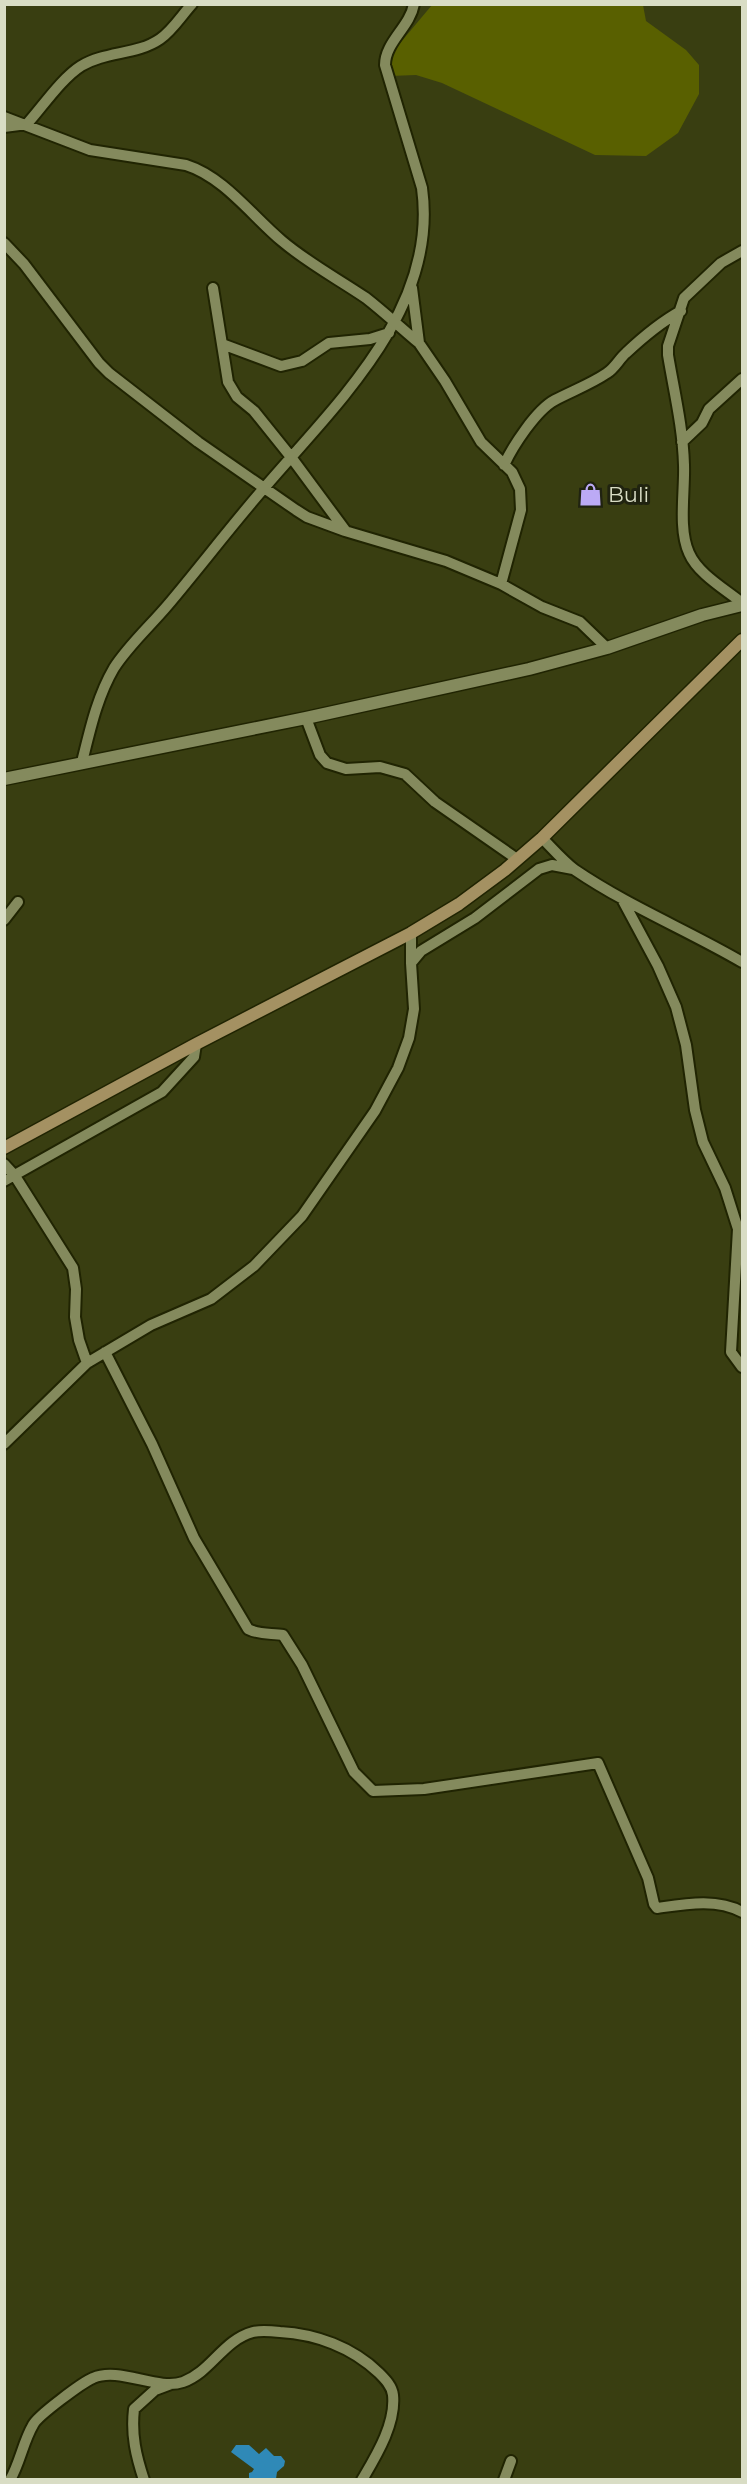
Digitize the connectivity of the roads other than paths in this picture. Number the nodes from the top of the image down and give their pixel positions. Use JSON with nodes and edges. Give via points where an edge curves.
{"nodes":[{"id":1,"x":192,"y":4,"type":"edge"},
{"id":2,"x":414,"y":4,"type":"edge"},
{"id":3,"x":4,"y":117,"type":"edge"},
{"id":4,"x":27,"y":124,"type":"junction"},
{"id":5,"x":4,"y":127,"type":"edge"},
{"id":6,"x":4,"y":243,"type":"edge"},
{"id":7,"x":742,"y":251,"type":"edge"},
{"id":8,"x":412,"y":285,"type":"junction"},
{"id":9,"x":213,"y":288,"type":"dead end"},
{"id":10,"x":681,"y":311,"type":"junction"},
{"id":11,"x":394,"y":321,"type":"junction"},
{"id":12,"x":386,"y":335,"type":"junction"},
{"id":13,"x":409,"y":335,"type":"junction"},
{"id":14,"x":419,"y":343,"type":"junction"},
{"id":15,"x":222,"y":344,"type":"junction"},
{"id":16,"x":742,"y":379,"type":"edge"},
{"id":17,"x":682,"y":442,"type":"junction"},
{"id":18,"x":291,"y":457,"type":"junction"},
{"id":19,"x":504,"y":465,"type":"junction"},
{"id":20,"x":263,"y":488,"type":"junction"},
{"id":21,"x":345,"y":531,"type":"junction"},
{"id":22,"x":501,"y":584,"type":"junction"},
{"id":23,"x":742,"y":604,"type":"edge"},
{"id":24,"x":742,"y":640,"type":"edge"},
{"id":25,"x":607,"y":648,"type":"junction"},
{"id":26,"x":306,"y":718,"type":"junction"},
{"id":27,"x":82,"y":762,"type":"junction"},
{"id":28,"x":4,"y":779,"type":"edge"},
{"id":29,"x":542,"y":838,"type":"junction"},
{"id":30,"x":517,"y":860,"type":"junction"},
{"id":31,"x":574,"y":869,"type":"junction"},
{"id":32,"x":622,"y":899,"type":"junction"},
{"id":33,"x":18,"y":902,"type":"dead end"},
{"id":34,"x":4,"y":920,"type":"edge"},
{"id":35,"x":411,"y":933,"type":"junction"},
{"id":36,"x":742,"y":962,"type":"edge"},
{"id":37,"x":411,"y":963,"type":"junction"},
{"id":38,"x":196,"y":1044,"type":"junction"},
{"id":39,"x":4,"y":1149,"type":"edge"},
{"id":40,"x":4,"y":1164,"type":"edge"},
{"id":41,"x":15,"y":1176,"type":"junction"},
{"id":42,"x":4,"y":1181,"type":"edge"},
{"id":43,"x":105,"y":1352,"type":"junction"},
{"id":44,"x":87,"y":1363,"type":"junction"},
{"id":45,"x":742,"y":1367,"type":"edge"},
{"id":46,"x":4,"y":1444,"type":"edge"},
{"id":47,"x":742,"y":1912,"type":"edge"},
{"id":48,"x":171,"y":2384,"type":"junction"},
{"id":49,"x":511,"y":2461,"type":"dead end"},
{"id":50,"x":10,"y":2480,"type":"edge"},
{"id":51,"x":144,"y":2480,"type":"edge"},
{"id":52,"x":362,"y":2480,"type":"edge"},
{"id":53,"x":504,"y":2480,"type":"edge"}],
"edges":[{"from":1,"to":4,"type":"street","via":[[155,42],[99,58],[74,72]]},
{"from":2,"to":8,"type":"street","via":[[409,20],[385,56],[424,208]]},
{"from":3,"to":4,"type":"street"},
{"from":4,"to":5,"type":"street"},
{"from":4,"to":11,"type":"street","via":[[90,150],[200,169],[283,242]]},
{"from":6,"to":20,"type":"street","via":[[109,373]]},
{"from":7,"to":10,"type":"street","via":[[721,263],[691,291],[684,298]]},
{"from":8,"to":11,"type":"street"},
{"from":8,"to":14,"type":"street"},
{"from":9,"to":15,"type":"street"},
{"from":10,"to":17,"type":"street","via":[[668,355]]},
{"from":10,"to":19,"type":"street","via":[[626,353],[609,372],[554,400],[522,433]]},
{"from":11,"to":12,"type":"street"},
{"from":11,"to":13,"type":"street"},
{"from":12,"to":13,"type":"street","via":[[400,331]]},
{"from":12,"to":15,"type":"street","via":[[329,344],[302,361],[281,366]]},
{"from":12,"to":18,"type":"street","via":[[345,394]]},
{"from":13,"to":14,"type":"street"},
{"from":14,"to":19,"type":"street","via":[[481,442]]},
{"from":15,"to":18,"type":"street","via":[[228,382],[237,397],[254,411]]},
{"from":16,"to":17,"type":"street","via":[[709,409],[702,423]]},
{"from":17,"to":23,"type":"street","via":[[683,516],[689,554],[695,564]]},
{"from":18,"to":20,"type":"street"},
{"from":18,"to":21,"type":"street"},
{"from":19,"to":22,"type":"street","via":[[517,480],[522,510]]},
{"from":20,"to":21,"type":"street","via":[[307,517]]},
{"from":20,"to":27,"type":"street","via":[[115,667],[97,706]]},
{"from":21,"to":22,"type":"street","via":[[446,561]]},
{"from":22,"to":25,"type":"street","via":[[580,622]]},
{"from":23,"to":25,"type":"street"},
{"from":24,"to":29,"type":"main road"},
{"from":25,"to":26,"type":"street"},
{"from":26,"to":27,"type":"street"},
{"from":26,"to":30,"type":"street","via":[[327,763],[346,769],[380,767],[405,774],[435,802]]},
{"from":27,"to":28,"type":"street"},
{"from":29,"to":30,"type":"main road"},
{"from":29,"to":31,"type":"street"},
{"from":30,"to":35,"type":"main road","via":[[459,904]]},
{"from":31,"to":32,"type":"street"},
{"from":31,"to":37,"type":"street","via":[[552,865],[539,869],[475,918],[420,951]]},
{"from":32,"to":36,"type":"street"},
{"from":32,"to":45,"type":"street","via":[[676,1007],[703,1142],[725,1188],[738,1229],[731,1352]]},
{"from":33,"to":34,"type":"street"},
{"from":35,"to":37,"type":"street"},
{"from":35,"to":38,"type":"main road"},
{"from":37,"to":43,"type":"street","via":[[414,1009],[398,1068],[375,1111],[302,1216],[254,1266],[211,1299],[151,1325]]},
{"from":38,"to":39,"type":"main road"},
{"from":38,"to":41,"type":"street","via":[[194,1057],[162,1092]]},
{"from":40,"to":41,"type":"street"},
{"from":41,"to":42,"type":"street"},
{"from":41,"to":44,"type":"street","via":[[73,1268],[75,1317]]},
{"from":43,"to":44,"type":"street"},
{"from":43,"to":47,"type":"street","via":[[194,1538],[248,1629],[283,1635],[302,1665],[354,1772],[373,1791],[424,1789],[598,1763],[657,1908],[695,1903]]},
{"from":44,"to":46,"type":"street"},
{"from":48,"to":50,"type":"street","via":[[104,2374],[93,2378],[35,2420]]},
{"from":48,"to":51,"type":"street","via":[[155,2390],[135,2409],[133,2438]]},
{"from":48,"to":52,"type":"street","via":[[194,2376],[239,2337],[254,2331],[296,2333],[327,2340],[374,2368],[392,2388],[389,2426]]},
{"from":49,"to":53,"type":"street"}]}
